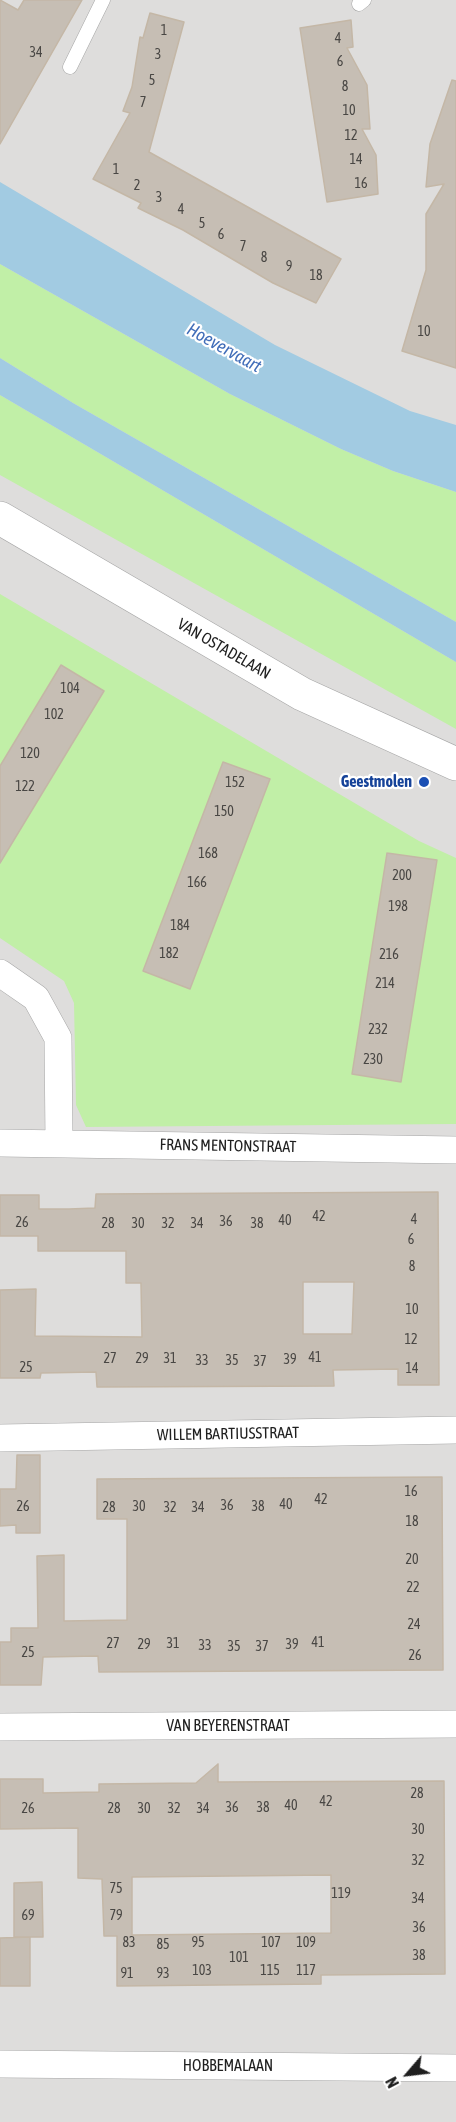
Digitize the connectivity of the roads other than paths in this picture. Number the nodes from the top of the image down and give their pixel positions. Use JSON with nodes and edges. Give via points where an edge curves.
{"nodes":[{"id":1,"x":103,"y":0,"type":"edge"},
{"id":2,"x":70,"y":67,"type":"dead end"},
{"id":3,"x":0,"y":518,"type":"edge"},
{"id":4,"x":456,"y":764,"type":"edge"},
{"id":5,"x":0,"y":973,"type":"edge"},
{"id":6,"x":59,"y":1142,"type":"junction"},
{"id":7,"x":0,"y":1143,"type":"edge"},
{"id":8,"x":456,"y":1150,"type":"edge"},
{"id":9,"x":456,"y":1430,"type":"edge"},
{"id":10,"x":0,"y":1438,"type":"edge"},
{"id":11,"x":456,"y":1724,"type":"edge"},
{"id":12,"x":0,"y":1727,"type":"edge"},
{"id":13,"x":0,"y":2064,"type":"edge"},
{"id":14,"x":456,"y":2068,"type":"edge"}],
"edges":[{"from":1,"to":2,"type":"lane"},
{"from":3,"to":4,"type":"street","name":"VAN OSTADELAAN","via":[[302,694]]},
{"from":5,"to":6,"type":"street","via":[[36,998],[58,1038]]},
{"from":6,"to":7,"type":"street","name":"FRANS MENTONSTRAAT"},
{"from":6,"to":8,"type":"street","name":"FRANS MENTONSTRAAT"},
{"from":9,"to":10,"type":"street","name":"WILLEM BARTIUSSTRAAT"},
{"from":11,"to":12,"type":"street","name":"VAN BEYERENSTRAAT"},
{"from":13,"to":14,"type":"street","name":"HOBBEMALAAN"}]}
